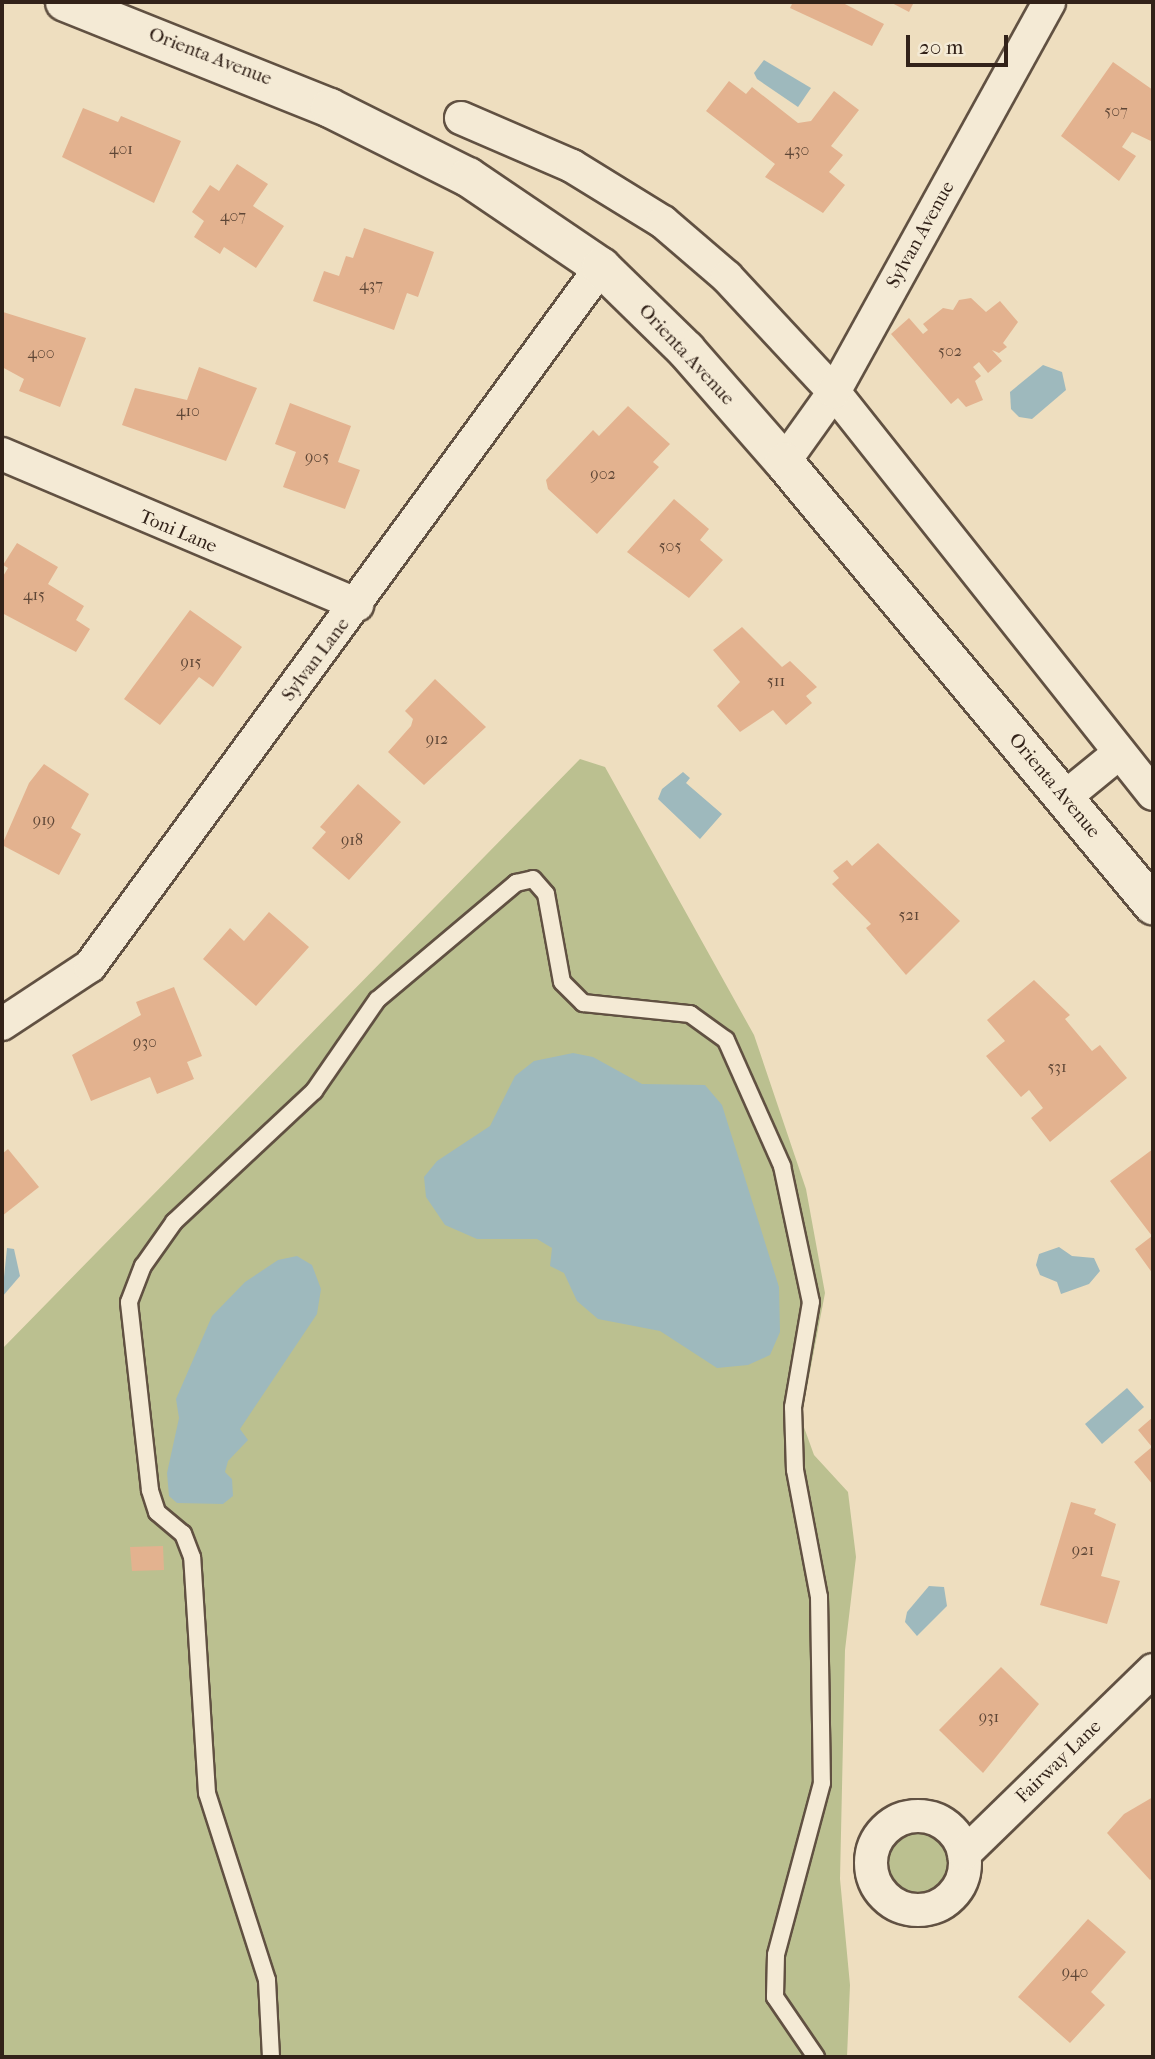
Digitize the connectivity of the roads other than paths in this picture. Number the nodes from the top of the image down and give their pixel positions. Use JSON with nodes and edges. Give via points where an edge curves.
{"nodes":[{"id":1,"x":65,"y":2,"type":"edge"},
{"id":2,"x":1049,"y":2,"type":"edge"},
{"id":3,"x":461,"y":118,"type":"dead end"},
{"id":4,"x":601,"y":267,"type":"junction"},
{"id":5,"x":834,"y":392,"type":"junction"},
{"id":6,"x":2,"y":454,"type":"edge"},
{"id":7,"x":784,"y":462,"type":"junction"},
{"id":8,"x":357,"y":605,"type":"junction"},
{"id":9,"x":1119,"y":753,"type":"junction"},
{"id":10,"x":1153,"y":794,"type":"edge"},
{"id":11,"x":1064,"y":798,"type":"junction"},
{"id":12,"x":1153,"y":905,"type":"edge"},
{"id":13,"x":2,"y":1024,"type":"edge"},
{"id":14,"x":1153,"y":1670,"type":"edge"},
{"id":15,"x":964,"y":1854,"type":"dead end"},
{"id":16,"x":271,"y":2057,"type":"edge"},
{"id":17,"x":816,"y":2057,"type":"edge"}],
"edges":[{"from":1,"to":4,"type":"street","name":"Orienta Avenue","via":[[268,79],[353,119],[468,177]]},
{"from":2,"to":5,"type":"street","name":"Sylvan Avenue"},
{"from":3,"to":5,"type":"street","via":[[572,166],[663,222],[727,277]]},
{"from":4,"to":7,"type":"street","name":"Orienta Avenue","via":[[686,350]]},
{"from":4,"to":8,"type":"street","name":"Sylvan Lane"},
{"from":5,"to":7,"type":"street","name":"Sylvan Avenue"},
{"from":5,"to":9,"type":"street"},
{"from":6,"to":8,"type":"street","name":"Toni Lane"},
{"from":7,"to":11,"type":"street","name":"Orienta Avenue"},
{"from":8,"to":13,"type":"street","name":"Sylvan Lane","via":[[90,966]]},
{"from":9,"to":10,"type":"street"},
{"from":9,"to":11,"type":"street"},
{"from":11,"to":12,"type":"street","name":"Orienta Avenue"},
{"from":14,"to":15,"type":"street","name":"Fairway Lane"},
{"from":16,"to":17,"type":"lane","via":[[267,1980],[207,1793],[192,1557],[183,1534],[157,1513],[150,1490],[129,1302],[143,1266],[174,1222],[314,1091],[377,1000],[516,883],[533,879],[546,894],[562,982],[583,1003],[690,1014],[726,1040],[782,1167],[811,1302],[793,1407],[795,1470],[819,1597],[822,1783],[776,1955],[775,1997]]}]}
